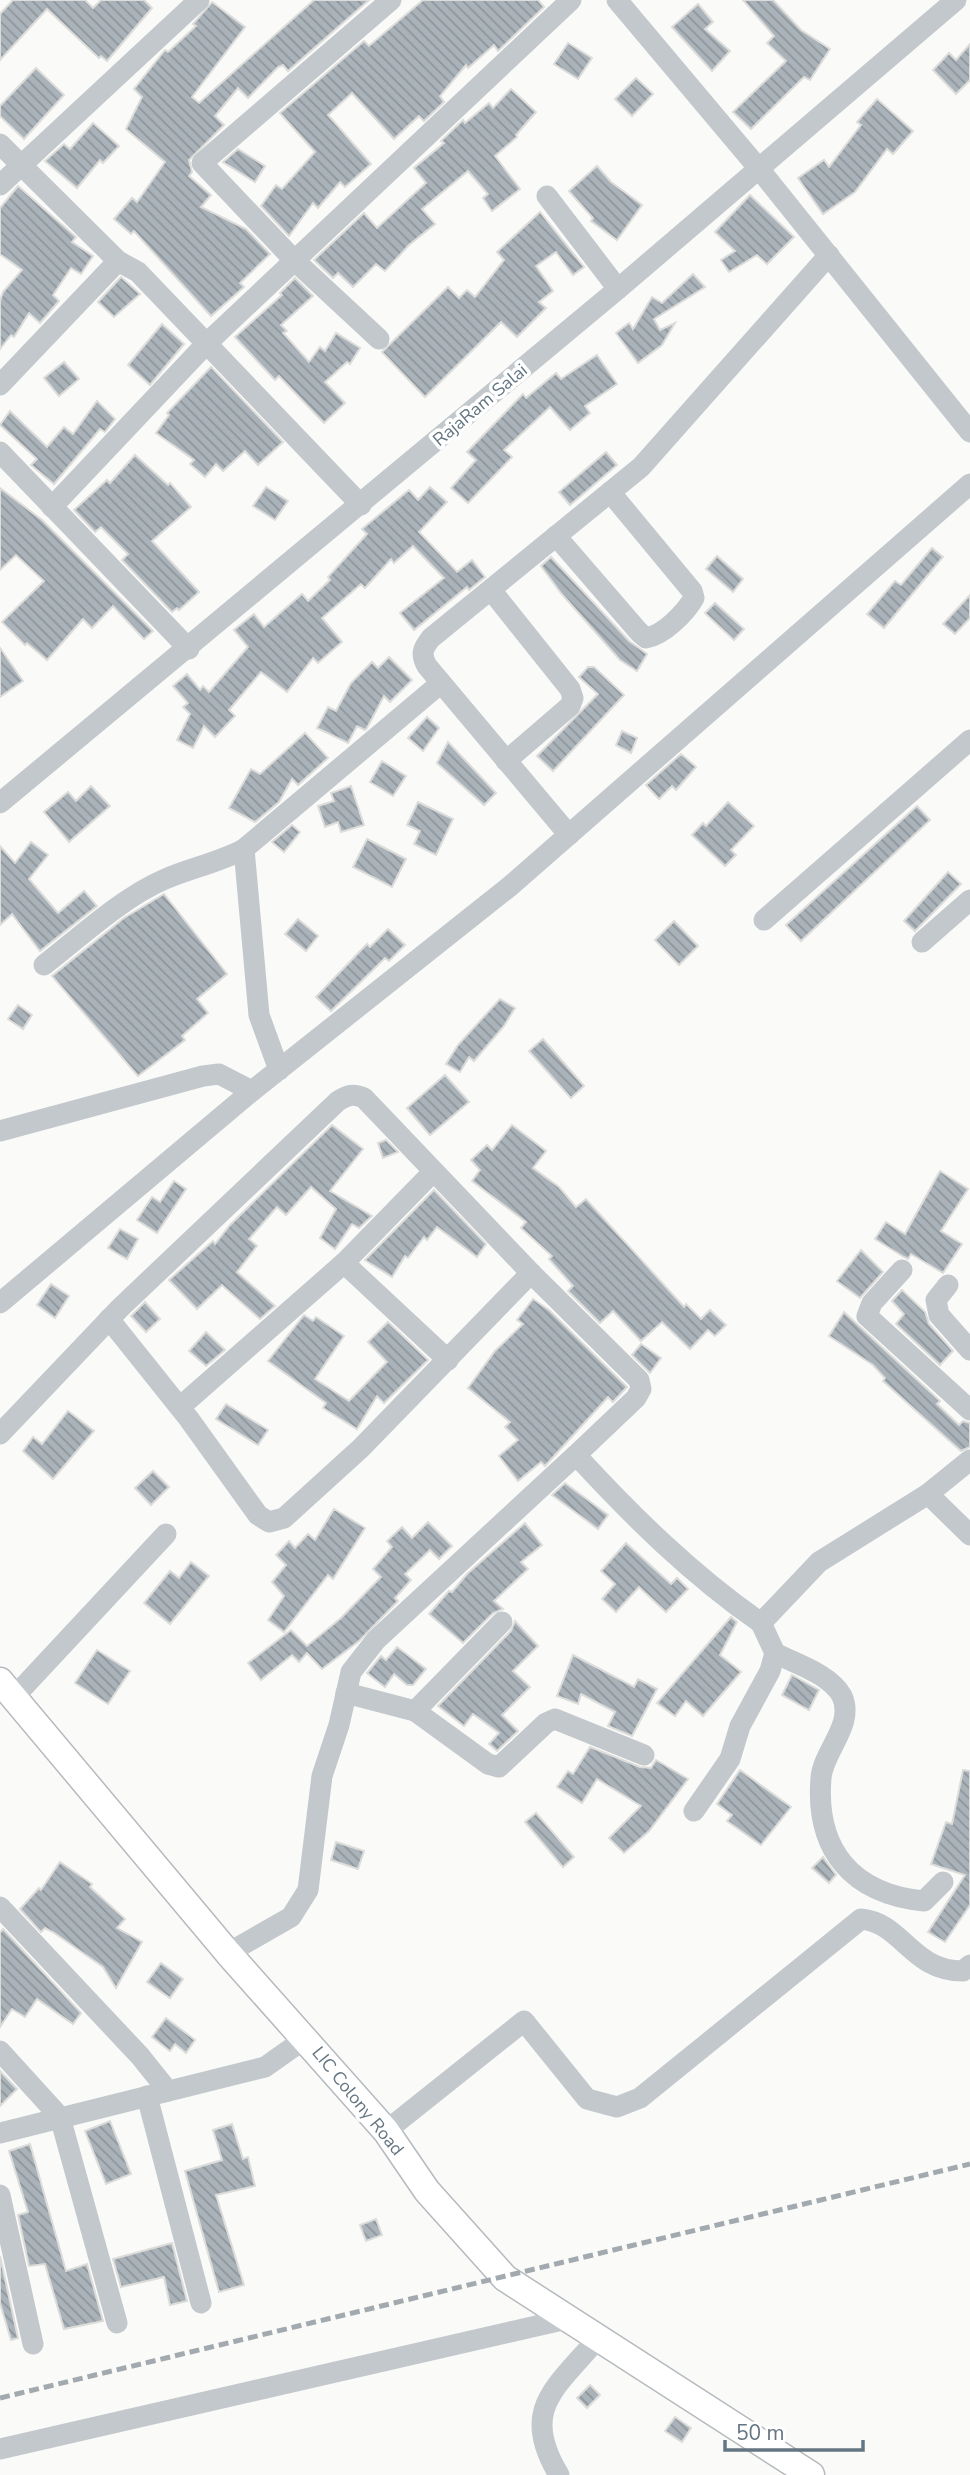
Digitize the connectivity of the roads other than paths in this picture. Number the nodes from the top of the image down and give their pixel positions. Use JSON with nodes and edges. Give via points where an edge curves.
{"nodes":[{"id":1,"x":199,"y":0,"type":"edge"},
{"id":2,"x":391,"y":0,"type":"edge"},
{"id":3,"x":571,"y":0,"type":"edge"},
{"id":4,"x":617,"y":0,"type":"edge"},
{"id":5,"x":956,"y":0,"type":"edge"},
{"id":6,"x":0,"y":144,"type":"edge"},
{"id":7,"x":21,"y":165,"type":"junction"},
{"id":8,"x":760,"y":170,"type":"junction"},
{"id":9,"x":0,"y":185,"type":"edge"},
{"id":10,"x":547,"y":196,"type":"dead end"},
{"id":11,"x":829,"y":255,"type":"junction"},
{"id":12,"x":294,"y":260,"type":"junction"},
{"id":13,"x":118,"y":261,"type":"junction"},
{"id":14,"x":618,"y":289,"type":"junction"},
{"id":15,"x":379,"y":339,"type":"dead end"},
{"id":16,"x":206,"y":343,"type":"junction"},
{"id":17,"x":0,"y":385,"type":"edge"},
{"id":18,"x":970,"y":432,"type":"edge"},
{"id":19,"x":0,"y":452,"type":"edge"},
{"id":20,"x":970,"y":484,"type":"edge"},
{"id":21,"x":610,"y":492,"type":"junction"},
{"id":22,"x":361,"y":505,"type":"junction"},
{"id":23,"x":52,"y":507,"type":"junction"},
{"id":24,"x":556,"y":537,"type":"junction"},
{"id":25,"x":491,"y":590,"type":"junction"},
{"id":26,"x":189,"y":649,"type":"junction"},
{"id":27,"x":441,"y":683,"type":"junction"},
{"id":28,"x":970,"y":740,"type":"edge"},
{"id":29,"x":506,"y":761,"type":"junction"},
{"id":30,"x":0,"y":803,"type":"edge"},
{"id":31,"x":569,"y":835,"type":"junction"},
{"id":32,"x":244,"y":849,"type":"junction"},
{"id":33,"x":970,"y":900,"type":"edge"},
{"id":34,"x":764,"y":920,"type":"dead end"},
{"id":35,"x":922,"y":942,"type":"dead end"},
{"id":36,"x":44,"y":965,"type":"dead end"},
{"id":37,"x":279,"y":1070,"type":"junction"},
{"id":38,"x":252,"y":1091,"type":"junction"},
{"id":39,"x":0,"y":1131,"type":"edge"},
{"id":40,"x":433,"y":1172,"type":"junction"},
{"id":41,"x":344,"y":1263,"type":"junction"},
{"id":42,"x":902,"y":1270,"type":"dead end"},
{"id":43,"x":531,"y":1273,"type":"junction"},
{"id":44,"x":948,"y":1285,"type":"dead end"},
{"id":45,"x":0,"y":1303,"type":"edge"},
{"id":46,"x":109,"y":1319,"type":"junction"},
{"id":47,"x":970,"y":1350,"type":"edge"},
{"id":48,"x":448,"y":1360,"type":"junction"},
{"id":49,"x":180,"y":1407,"type":"junction"},
{"id":50,"x":970,"y":1410,"type":"edge"},
{"id":51,"x":0,"y":1434,"type":"edge"},
{"id":52,"x":576,"y":1455,"type":"junction"},
{"id":53,"x":970,"y":1460,"type":"edge"},
{"id":54,"x":929,"y":1494,"type":"junction"},
{"id":55,"x":166,"y":1534,"type":"dead end"},
{"id":56,"x":970,"y":1535,"type":"edge"},
{"id":57,"x":502,"y":1622,"type":"dead end"},
{"id":58,"x":761,"y":1623,"type":"junction"},
{"id":59,"x":775,"y":1653,"type":"junction"},
{"id":60,"x":7,"y":1689,"type":"edge"},
{"id":61,"x":346,"y":1693,"type":"junction"},
{"id":62,"x":415,"y":1711,"type":"junction"},
{"id":63,"x":644,"y":1755,"type":"dead end"},
{"id":64,"x":694,"y":1811,"type":"dead end"},
{"id":65,"x":943,"y":1882,"type":"dead end"},
{"id":66,"x":0,"y":1907,"type":"edge"},
{"id":67,"x":228,"y":1952,"type":"junction"},
{"id":68,"x":970,"y":1965,"type":"edge"},
{"id":69,"x":306,"y":2038,"type":"junction"},
{"id":70,"x":0,"y":2050,"type":"edge"},
{"id":71,"x":158,"y":2094,"type":"junction"},
{"id":72,"x":60,"y":2117,"type":"junction"},
{"id":73,"x":386,"y":2131,"type":"junction"},
{"id":74,"x":0,"y":2133,"type":"edge"},
{"id":75,"x":0,"y":2195,"type":"edge"},
{"id":76,"x":201,"y":2303,"type":"dead end"},
{"id":77,"x":567,"y":2319,"type":"junction"},
{"id":78,"x":117,"y":2323,"type":"dead end"},
{"id":79,"x":598,"y":2339,"type":"junction"},
{"id":80,"x":33,"y":2344,"type":"dead end"},
{"id":81,"x":0,"y":2449,"type":"edge"},
{"id":82,"x":796,"y":2471,"type":"edge"},
{"id":83,"x":559,"y":2475,"type":"edge"}],
"edges":[{"from":1,"to":7,"type":"street"},
{"from":2,"to":12,"type":"street","via":[[202,163]]},
{"from":3,"to":12,"type":"street"},
{"from":4,"to":8,"type":"street"},
{"from":5,"to":8,"type":"street","name":"RajaRam Salai"},
{"from":6,"to":7,"type":"street"},
{"from":7,"to":9,"type":"street"},
{"from":7,"to":13,"type":"street"},
{"from":8,"to":11,"type":"street"},
{"from":8,"to":14,"type":"street","name":"RajaRam Salai"},
{"from":10,"to":14,"type":"street"},
{"from":11,"to":18,"type":"street"},
{"from":11,"to":21,"type":"street","via":[[641,467]]},
{"from":12,"to":15,"type":"street"},
{"from":12,"to":16,"type":"street"},
{"from":13,"to":16,"type":"street","via":[[138,272]]},
{"from":13,"to":17,"type":"street"},
{"from":14,"to":22,"type":"street","name":"RajaRam Salai"},
{"from":16,"to":22,"type":"street"},
{"from":16,"to":23,"type":"street"},
{"from":19,"to":23,"type":"street"},
{"from":20,"to":31,"type":"street"},
{"from":21,"to":24,"type":"street"},
{"from":21,"to":24,"type":"street","via":[[692,591],[690,606],[660,633],[646,638],[639,632]]},
{"from":22,"to":26,"type":"street","name":"RajaRam Salai"},
{"from":23,"to":26,"type":"street"},
{"from":24,"to":25,"type":"street"},
{"from":25,"to":27,"type":"street","via":[[423,648],[422,658]]},
{"from":25,"to":29,"type":"street","via":[[573,698],[570,706]]},
{"from":26,"to":30,"type":"street","name":"RajaRam Salai"},
{"from":27,"to":29,"type":"street"},
{"from":27,"to":32,"type":"street"},
{"from":28,"to":34,"type":"street"},
{"from":29,"to":31,"type":"street"},
{"from":31,"to":37,"type":"street"},
{"from":32,"to":36,"type":"street","via":[[143,891]]},
{"from":32,"to":37,"type":"street","via":[[259,1015]]},
{"from":33,"to":35,"type":"street"},
{"from":37,"to":38,"type":"street"},
{"from":38,"to":39,"type":"street","via":[[219,1074],[203,1076]]},
{"from":38,"to":45,"type":"street"},
{"from":40,"to":41,"type":"street"},
{"from":40,"to":43,"type":"street"},
{"from":40,"to":46,"type":"street","via":[[364,1098],[347,1095]]},
{"from":41,"to":48,"type":"street"},
{"from":41,"to":49,"type":"street"},
{"from":42,"to":50,"type":"street","via":[[872,1303],[867,1316]]},
{"from":43,"to":48,"type":"street"},
{"from":43,"to":52,"type":"street","via":[[639,1380],[636,1398]]},
{"from":44,"to":47,"type":"street","via":[[936,1300],[937,1310]]},
{"from":46,"to":49,"type":"street"},
{"from":46,"to":51,"type":"street"},
{"from":48,"to":49,"type":"street","via":[[284,1518],[269,1522],[258,1515]]},
{"from":52,"to":58,"type":"street","via":[[621,1504],[712,1588]]},
{"from":52,"to":61,"type":"street","via":[[376,1640],[351,1672]]},
{"from":53,"to":54,"type":"street"},
{"from":54,"to":56,"type":"street"},
{"from":54,"to":58,"type":"street","via":[[819,1562]]},
{"from":55,"to":60,"type":"street"},
{"from":57,"to":62,"type":"street"},
{"from":58,"to":59,"type":"street"},
{"from":59,"to":64,"type":"street","via":[[740,1726],[730,1759]]},
{"from":59,"to":65,"type":"street","via":[[818,1674],[842,1698],[845,1712],[821,1776],[828,1841],[843,1867],[894,1898],[925,1901]]},
{"from":60,"to":67,"type":"main road","name":"LIC Colony Road"},
{"from":61,"to":62,"type":"street"},
{"from":61,"to":67,"type":"street","via":[[322,1776],[308,1890],[291,1917]]},
{"from":62,"to":63,"type":"street","via":[[488,1764],[499,1767],[555,1719]]},
{"from":66,"to":71,"type":"street","via":[[140,2056]]},
{"from":67,"to":69,"type":"main road","name":"LIC Colony Road"},
{"from":68,"to":73,"type":"street","via":[[963,1971],[943,1971],[877,1921],[861,1919],[640,2098],[617,2107],[587,2099],[524,2021]]},
{"from":69,"to":71,"type":"street","via":[[265,2067]]},
{"from":69,"to":73,"type":"main road","name":"LIC Colony Road"},
{"from":70,"to":72,"type":"street"},
{"from":71,"to":72,"type":"street"},
{"from":71,"to":76,"type":"street"},
{"from":72,"to":74,"type":"street"},
{"from":72,"to":78,"type":"street"},
{"from":73,"to":77,"type":"main road","name":"LIC Colony Road","via":[[427,2191],[505,2277]]},
{"from":75,"to":80,"type":"street"},
{"from":77,"to":79,"type":"main road","name":"LIC Colony Road"},
{"from":77,"to":81,"type":"street"},
{"from":79,"to":82,"type":"main road","name":"LIC Colony Road"},
{"from":79,"to":83,"type":"street","via":[[548,2399],[541,2414],[545,2445]]}]}
